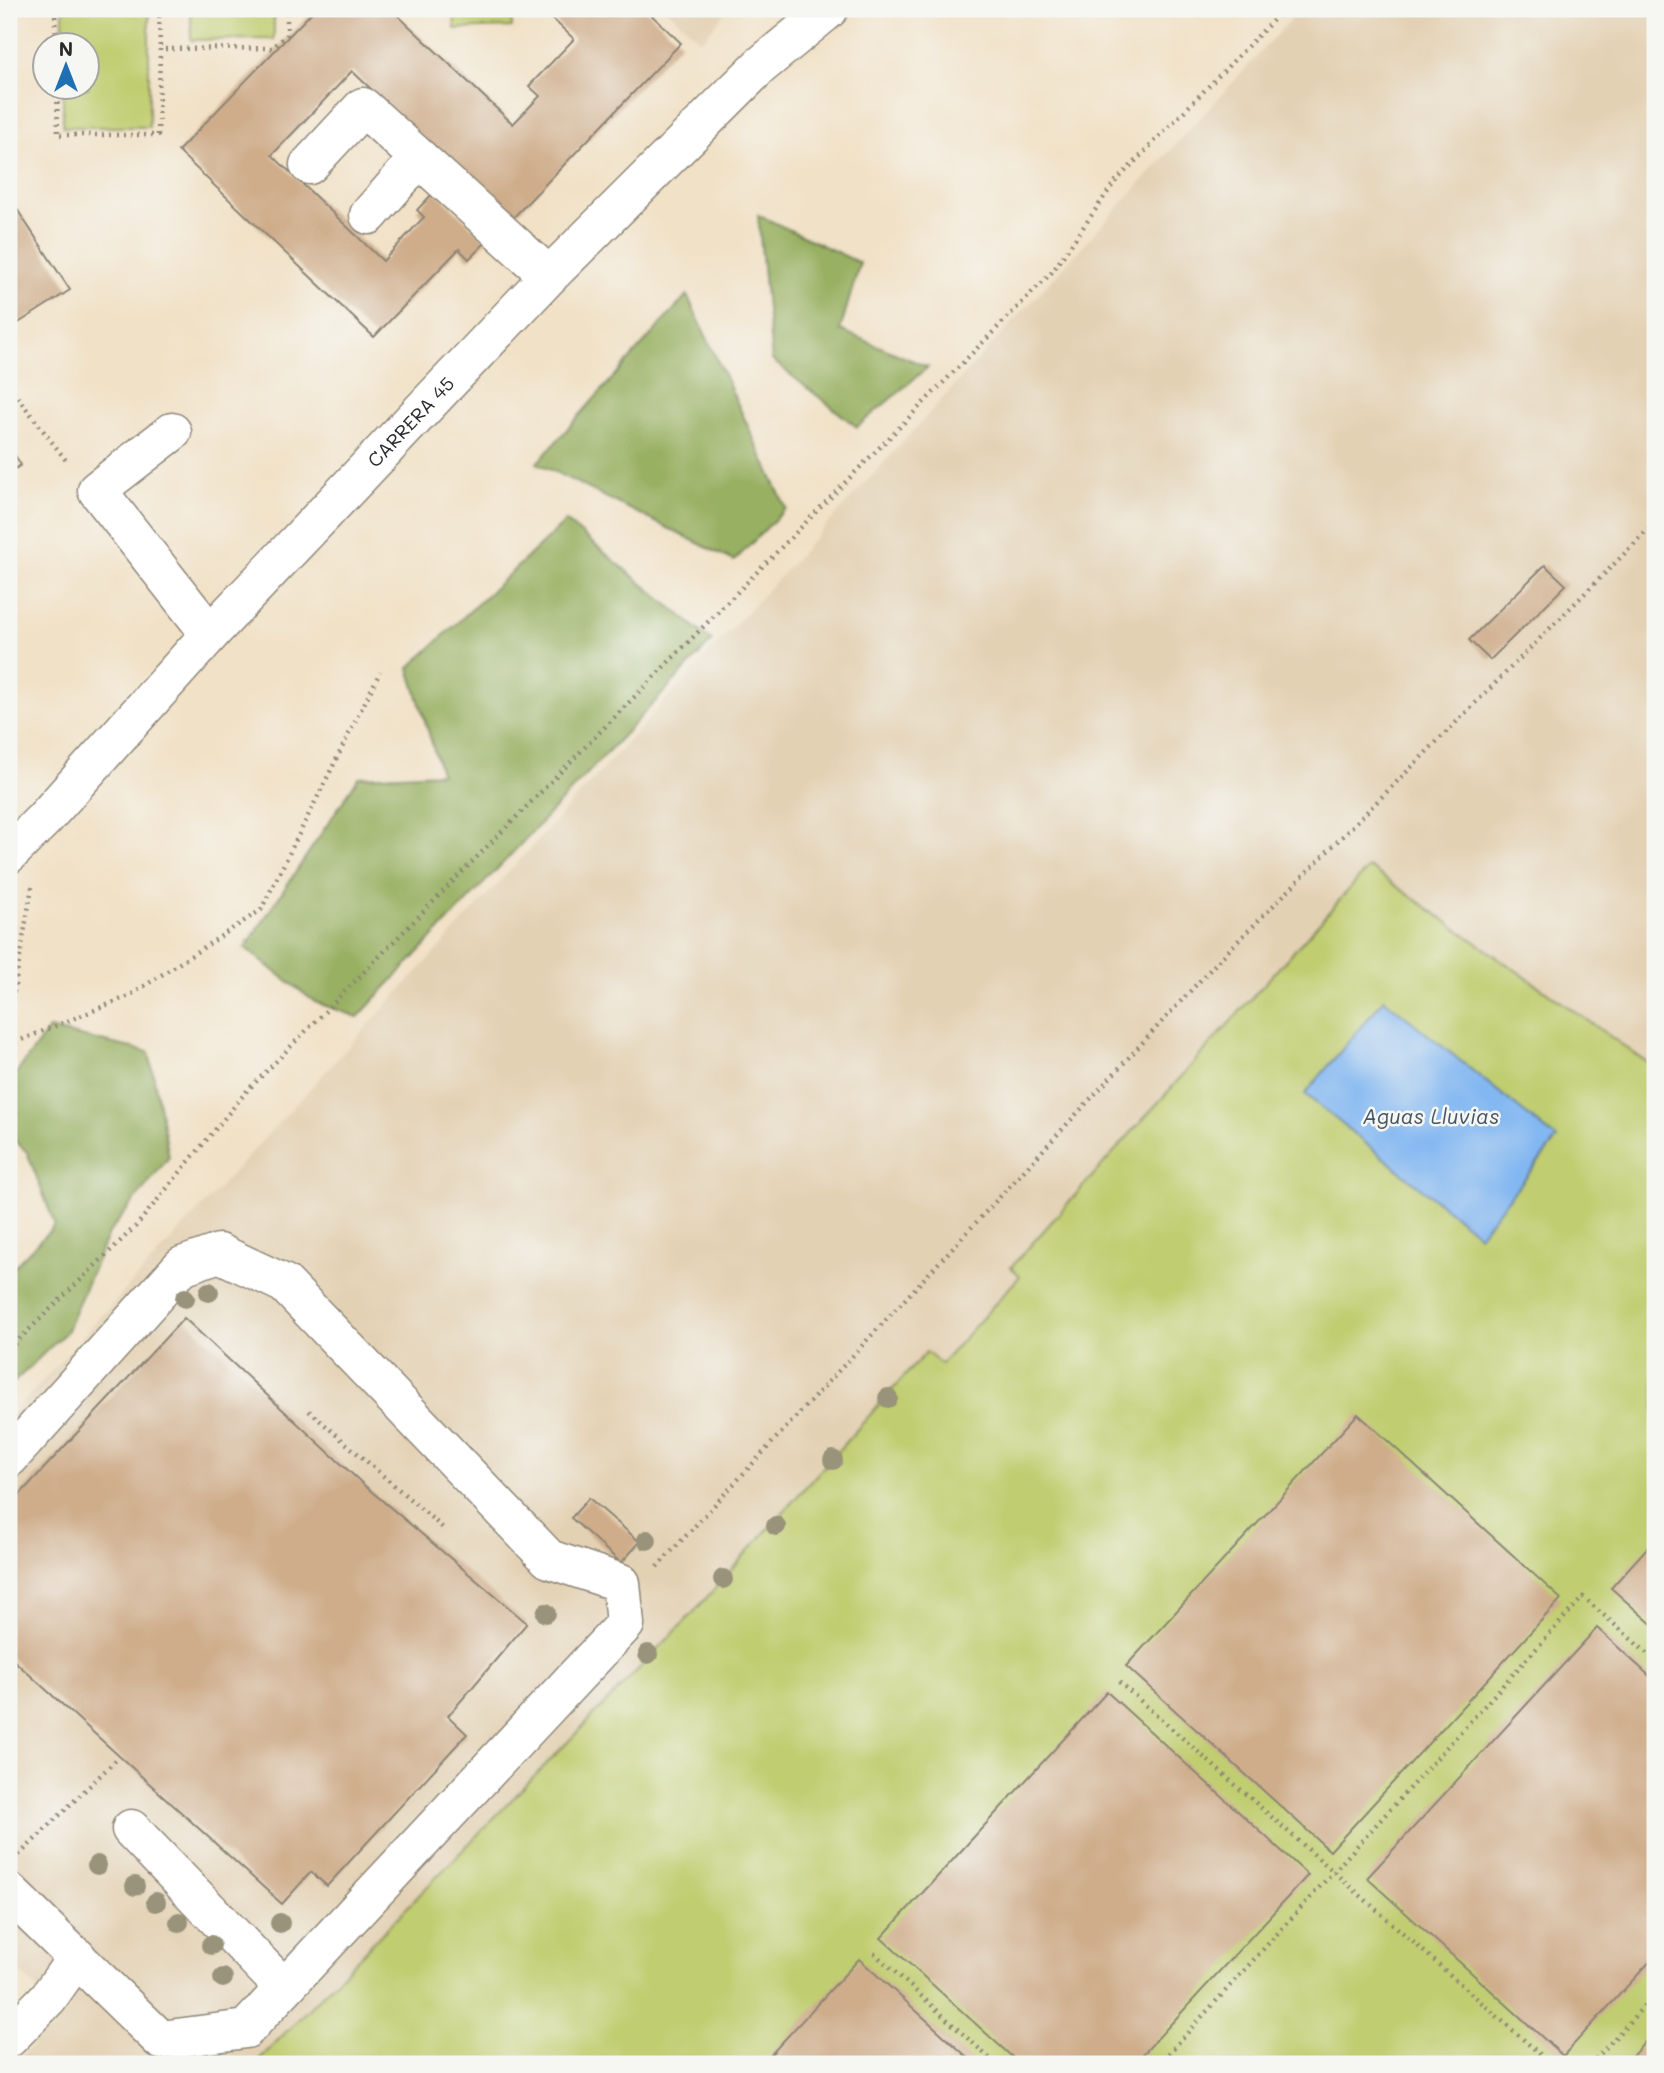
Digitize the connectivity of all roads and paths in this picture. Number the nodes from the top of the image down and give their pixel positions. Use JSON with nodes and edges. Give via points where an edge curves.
{"nodes":[{"id":1,"x":55,"y":9,"type":"edge"},
{"id":2,"x":159,"y":9,"type":"edge"},
{"id":3,"x":287,"y":9,"type":"edge"},
{"id":4,"x":829,"y":9,"type":"edge"},
{"id":5,"x":1284,"y":9,"type":"edge"},
{"id":6,"x":56,"y":32,"type":"edge"},
{"id":7,"x":160,"y":49,"type":"junction"},
{"id":8,"x":57,"y":102,"type":"edge"},
{"id":9,"x":419,"y":158,"type":"junction"},
{"id":10,"x":309,"y":164,"type":"dead end"},
{"id":11,"x":369,"y":215,"type":"dead end"},
{"id":12,"x":549,"y":276,"type":"junction"},
{"id":13,"x":9,"y":386,"type":"edge"},
{"id":14,"x":172,"y":432,"type":"dead end"},
{"id":15,"x":97,"y":490,"type":"junction"},
{"id":16,"x":1655,"y":523,"type":"edge"},
{"id":17,"x":210,"y":634,"type":"junction"},
{"id":18,"x":380,"y":672,"type":"dead end"},
{"id":19,"x":44,"y":819,"type":"junction"},
{"id":20,"x":9,"y":853,"type":"edge"},
{"id":21,"x":9,"y":1020,"type":"edge"},
{"id":22,"x":9,"y":1045,"type":"edge"},
{"id":23,"x":9,"y":1349,"type":"edge"},
{"id":24,"x":309,"y":1411,"type":"dead end"},
{"id":25,"x":9,"y":1458,"type":"edge"},
{"id":26,"x":443,"y":1528,"type":"dead end"},
{"id":27,"x":621,"y":1583,"type":"junction"},
{"id":28,"x":1655,"y":1660,"type":"edge"},
{"id":29,"x":1119,"y":1682,"type":"dead end"},
{"id":30,"x":119,"y":1756,"type":"dead end"},
{"id":31,"x":131,"y":1829,"type":"dead end"},
{"id":32,"x":1334,"y":1872,"type":"junction"},
{"id":33,"x":13,"y":1874,"type":"edge"},
{"id":34,"x":874,"y":1953,"type":"dead end"},
{"id":35,"x":77,"y":1956,"type":"junction"},
{"id":36,"x":283,"y":1987,"type":"junction"},
{"id":37,"x":1655,"y":1994,"type":"edge"},
{"id":38,"x":9,"y":2038,"type":"edge"},
{"id":39,"x":996,"y":2064,"type":"edge"},
{"id":40,"x":1159,"y":2064,"type":"edge"},
{"id":41,"x":1551,"y":2064,"type":"edge"},
{"id":42,"x":1591,"y":2064,"type":"edge"}],
"edges":[{"from":1,"to":6,"type":"path"},
{"from":2,"to":7,"type":"path"},
{"from":3,"to":7,"type":"path","via":[[288,35],[272,48]]},
{"from":4,"to":12,"type":"street","name":"CARRERA 45","via":[[760,65]]},
{"from":5,"to":23,"type":"path","via":[[1114,183],[1052,272],[256,1083],[136,1226]]},
{"from":7,"to":8,"type":"path","via":[[158,135],[58,135]]},
{"from":9,"to":10,"type":"street","via":[[363,107]]},
{"from":9,"to":11,"type":"street"},
{"from":9,"to":12,"type":"street"},
{"from":12,"to":17,"type":"street","name":"CARRERA 45"},
{"from":13,"to":15,"type":"path","via":[[60,456]]},
{"from":14,"to":15,"type":"street"},
{"from":15,"to":17,"type":"street"},
{"from":16,"to":27,"type":"path","via":[[1220,959],[659,1566]]},
{"from":17,"to":19,"type":"street","name":"CARRERA 45"},
{"from":18,"to":22,"type":"path","via":[[261,910],[129,996]]},
{"from":19,"to":20,"type":"street","name":"CARRERA 45"},
{"from":19,"to":21,"type":"path"},
{"from":24,"to":26,"type":"path"},
{"from":25,"to":27,"type":"street","via":[[183,1266],[219,1253],[285,1284],[549,1559]]},
{"from":27,"to":36,"type":"street","via":[[625,1624]]},
{"from":28,"to":32,"type":"path","via":[[1583,1597]]},
{"from":29,"to":32,"type":"path"},
{"from":30,"to":33,"type":"path"},
{"from":31,"to":36,"type":"street"},
{"from":32,"to":40,"type":"path"},
{"from":32,"to":41,"type":"path"},
{"from":33,"to":35,"type":"street"},
{"from":34,"to":39,"type":"path"},
{"from":35,"to":36,"type":"street","via":[[161,2040],[246,2029]]},
{"from":35,"to":38,"type":"street","via":[[48,1998]]},
{"from":37,"to":42,"type":"path"}]}
